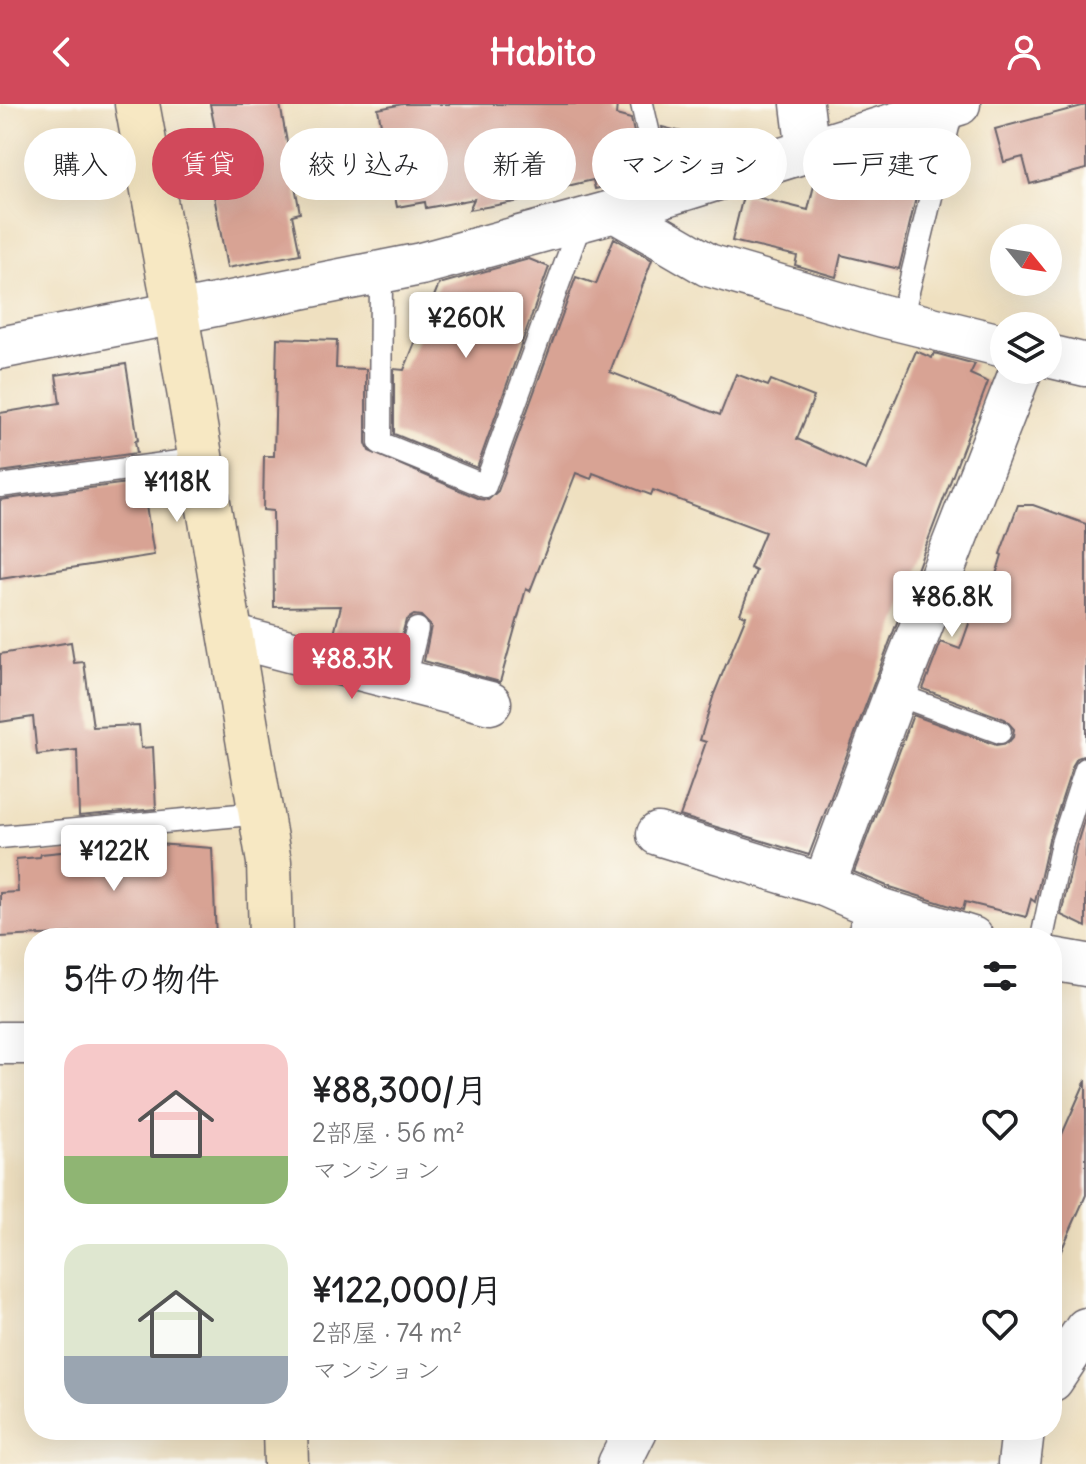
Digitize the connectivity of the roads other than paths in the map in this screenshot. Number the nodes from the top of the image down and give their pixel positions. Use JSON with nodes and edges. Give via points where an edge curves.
{"nodes":[{"id":1,"x":137,"y":104,"type":"edge"},
{"id":2,"x":642,"y":104,"type":"edge"},
{"id":3,"x":802,"y":104,"type":"edge"},
{"id":4,"x":956,"y":105,"type":"edge"},
{"id":5,"x":897,"y":114,"type":"edge"},
{"id":6,"x":647,"y":128,"type":"edge"},
{"id":7,"x":805,"y":128,"type":"edge"},
{"id":8,"x":864,"y":128,"type":"edge"},
{"id":9,"x":650,"y":200,"type":"edge"},
{"id":10,"x":598,"y":216,"type":"junction"},
{"id":11,"x":381,"y":273,"type":"junction"},
{"id":12,"x":176,"y":314,"type":"junction"},
{"id":13,"x":901,"y":320,"type":"junction"},
{"id":14,"x":990,"y":342,"type":"edge"},
{"id":15,"x":0,"y":348,"type":"edge"},
{"id":16,"x":1062,"y":359,"type":"edge"},
{"id":17,"x":1086,"y":365,"type":"edge"},
{"id":18,"x":1016,"y":384,"type":"edge"},
{"id":19,"x":201,"y":459,"type":"junction"},
{"id":20,"x":0,"y":486,"type":"edge"},
{"id":21,"x":417,"y":629,"type":"dead end"},
{"id":22,"x":231,"y":636,"type":"junction"},
{"id":23,"x":405,"y":680,"type":"junction"},
{"id":24,"x":895,"y":694,"type":"junction"},
{"id":25,"x":490,"y":703,"type":"dead end"},
{"id":26,"x":1000,"y":732,"type":"dead end"},
{"id":27,"x":1086,"y":769,"type":"edge"},
{"id":28,"x":261,"y":813,"type":"junction"},
{"id":29,"x":658,"y":834,"type":"dead end"},
{"id":30,"x":0,"y":837,"type":"edge"},
{"id":31,"x":824,"y":885,"type":"junction"},
{"id":32,"x":873,"y":923,"type":"edge"},
{"id":33,"x":271,"y":928,"type":"edge"},
{"id":34,"x":906,"y":928,"type":"edge"},
{"id":35,"x":1044,"y":928,"type":"edge"},
{"id":36,"x":1062,"y":961,"type":"edge"},
{"id":37,"x":1086,"y":965,"type":"edge"},
{"id":38,"x":0,"y":1043,"type":"edge"},
{"id":39,"x":24,"y":1043,"type":"edge"},
{"id":40,"x":1086,"y":1329,"type":"edge"},
{"id":41,"x":1062,"y":1365,"type":"edge"},
{"id":42,"x":285,"y":1440,"type":"edge"},
{"id":43,"x":631,"y":1440,"type":"edge"},
{"id":44,"x":1022,"y":1440,"type":"edge"},
{"id":45,"x":286,"y":1464,"type":"edge"},
{"id":46,"x":619,"y":1464,"type":"edge"},
{"id":47,"x":1019,"y":1464,"type":"edge"}],
"edges":[{"from":1,"to":12,"type":"street"},
{"from":2,"to":6,"type":"lane"},
{"from":3,"to":7,"type":"street"},
{"from":4,"to":5,"type":"street"},
{"from":4,"to":13,"type":"lane"},
{"from":5,"to":8,"type":"street"},
{"from":9,"to":10,"type":"street"},
{"from":10,"to":11,"type":"street"},
{"from":10,"to":11,"type":"lane","via":[[485,486],[380,443]]},
{"from":10,"to":13,"type":"street","via":[[708,265]]},
{"from":11,"to":12,"type":"street"},
{"from":12,"to":15,"type":"street"},
{"from":12,"to":19,"type":"street"},
{"from":13,"to":14,"type":"street"},
{"from":16,"to":17,"type":"street"},
{"from":18,"to":24,"type":"street"},
{"from":19,"to":20,"type":"lane"},
{"from":19,"to":22,"type":"street"},
{"from":21,"to":23,"type":"lane"},
{"from":22,"to":23,"type":"street"},
{"from":22,"to":28,"type":"street"},
{"from":23,"to":25,"type":"street"},
{"from":24,"to":26,"type":"lane"},
{"from":24,"to":31,"type":"street"},
{"from":27,"to":35,"type":"lane","via":[[1062,843]]},
{"from":28,"to":30,"type":"lane"},
{"from":28,"to":33,"type":"street"},
{"from":29,"to":31,"type":"street"},
{"from":31,"to":32,"type":"street"},
{"from":32,"to":34,"type":"street"},
{"from":36,"to":37,"type":"street"},
{"from":38,"to":39,"type":"street"},
{"from":40,"to":41,"type":"street"},
{"from":42,"to":45,"type":"street"},
{"from":43,"to":46,"type":"street"},
{"from":44,"to":47,"type":"street"}]}
